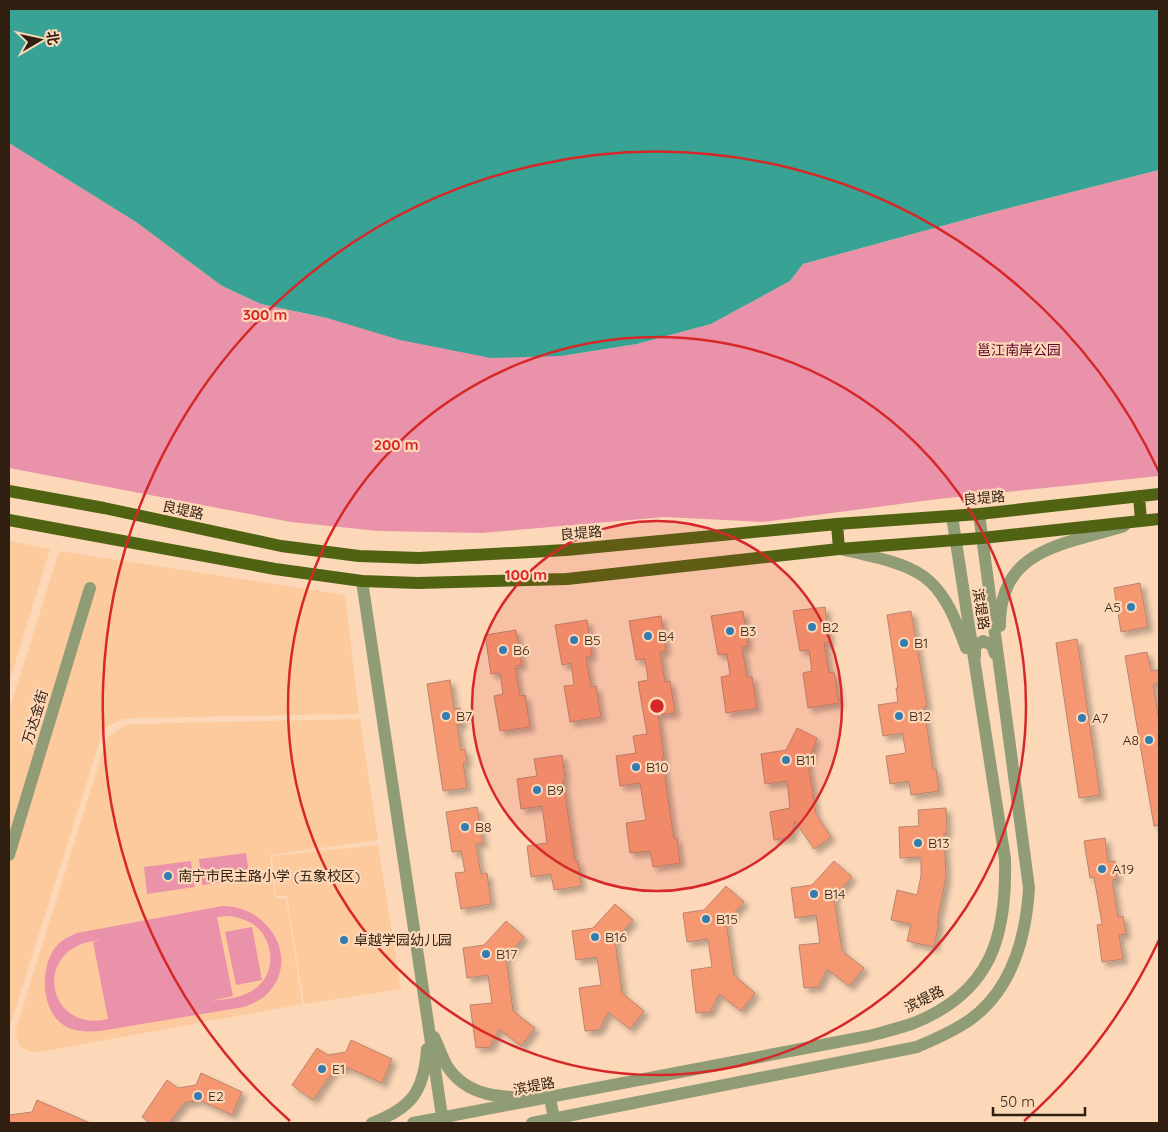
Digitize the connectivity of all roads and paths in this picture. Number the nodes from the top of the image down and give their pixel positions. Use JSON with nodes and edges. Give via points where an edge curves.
{"nodes":[{"id":1,"x":9,"y":491,"type":"edge"},
{"id":2,"x":1159,"y":494,"type":"edge"},
{"id":3,"x":1139,"y":496,"type":"junction"},
{"id":4,"x":979,"y":514,"type":"junction"},
{"id":5,"x":952,"y":516,"type":"junction"},
{"id":6,"x":1159,"y":519,"type":"edge"},
{"id":7,"x":9,"y":520,"type":"edge"},
{"id":8,"x":1141,"y":521,"type":"junction"},
{"id":9,"x":837,"y":524,"type":"junction"},
{"id":10,"x":982,"y":538,"type":"junction"},
{"id":11,"x":956,"y":540,"type":"junction"},
{"id":12,"x":839,"y":549,"type":"junction"},
{"id":13,"x":362,"y":581,"type":"junction"},
{"id":14,"x":90,"y":588,"type":"dead end"},
{"id":15,"x":1000,"y":674,"type":"junction"},
{"id":16,"x":976,"y":677,"type":"junction"},
{"id":17,"x":9,"y":855,"type":"edge"},
{"id":18,"x":428,"y":1024,"type":"junction"},
{"id":19,"x":550,"y":1098,"type":"junction"},
{"id":20,"x":554,"y":1119,"type":"junction"},
{"id":21,"x":443,"y":1121,"type":"edge"},
{"id":22,"x":372,"y":1123,"type":"edge"},
{"id":23,"x":413,"y":1123,"type":"edge"},
{"id":24,"x":532,"y":1123,"type":"edge"}],
"edges":[{"from":1,"to":9,"type":"main road","name":"良堤路","via":[[281,546],[359,556],[419,558],[566,550]]},
{"from":2,"to":3,"type":"main road","name":"良堤路"},
{"from":3,"to":4,"type":"main road","name":"良堤路"},
{"from":3,"to":8,"type":"main road"},
{"from":4,"to":5,"type":"main road","name":"良堤路"},
{"from":4,"to":10,"type":"street","name":"滨堤路"},
{"from":5,"to":9,"type":"main road","name":"良堤路"},
{"from":5,"to":11,"type":"street","name":"滨堤路"},
{"from":6,"to":8,"type":"main road"},
{"from":7,"to":13,"type":"main road","via":[[275,570]]},
{"from":8,"to":10,"type":"main road"},
{"from":8,"to":15,"type":"street","via":[[1040,552],[1017,568],[1003,592]]},
{"from":9,"to":12,"type":"main road"},
{"from":10,"to":11,"type":"main road"},
{"from":10,"to":15,"type":"street","name":"滨堤路"},
{"from":11,"to":12,"type":"main road"},
{"from":11,"to":16,"type":"street","name":"滨堤路"},
{"from":12,"to":13,"type":"main road","via":[[567,579],[418,583]]},
{"from":12,"to":16,"type":"street","via":[[895,561],[935,584],[950,608]]},
{"from":13,"to":18,"type":"street"},
{"from":14,"to":17,"type":"street","name":"万达金街"},
{"from":15,"to":16,"type":"street","via":[[992,645],[983,641],[974,649]]},
{"from":15,"to":20,"type":"street","name":"滨堤路","via":[[1028,880],[1027,922],[1019,952],[1006,978],[972,1019],[917,1047]]},
{"from":16,"to":19,"type":"street","name":"滨堤路","via":[[1005,859],[1006,888],[998,942],[987,964],[956,1000],[913,1023],[869,1036]]},
{"from":18,"to":19,"type":"street","via":[[447,1065],[467,1087],[495,1097]]},
{"from":18,"to":21,"type":"street"},
{"from":18,"to":22,"type":"street","via":[[425,1071],[420,1087],[401,1109]]},
{"from":19,"to":20,"type":"street"},
{"from":19,"to":21,"type":"street","name":"滨堤路"},
{"from":20,"to":24,"type":"street","name":"滨堤路"},
{"from":21,"to":23,"type":"street","name":"滨堤路"}]}
